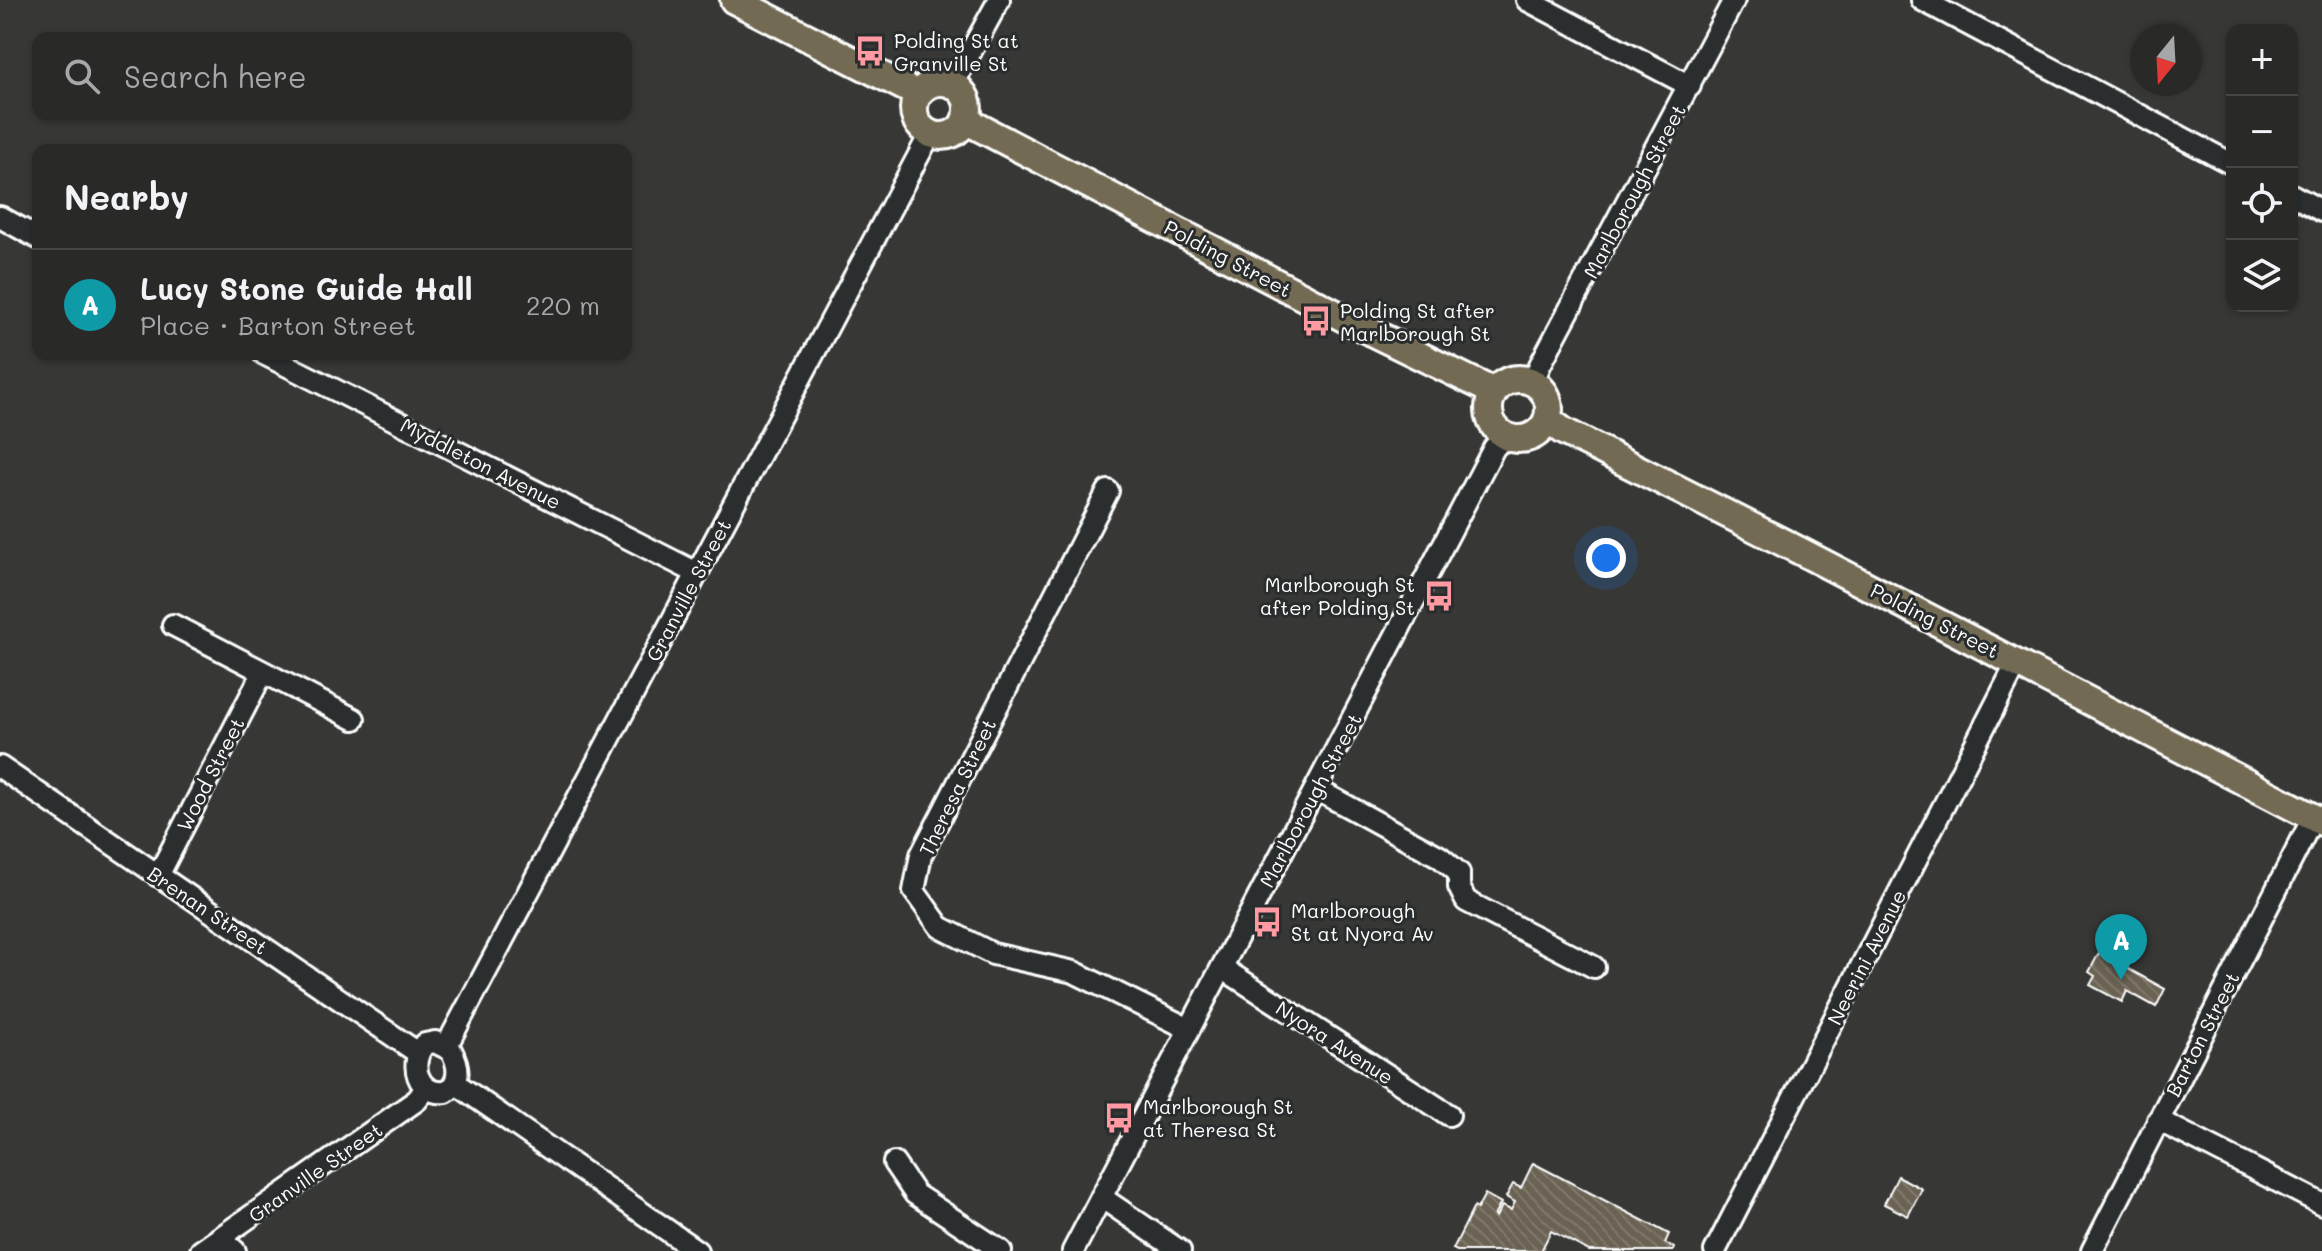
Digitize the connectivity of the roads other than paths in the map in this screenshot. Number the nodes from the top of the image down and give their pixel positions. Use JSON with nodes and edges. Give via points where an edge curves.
{"nodes":[{"id":1,"x":734,"y":0,"type":"edge"},
{"id":2,"x":999,"y":0,"type":"edge"},
{"id":3,"x":1527,"y":0,"type":"edge"},
{"id":4,"x":1734,"y":0,"type":"edge"},
{"id":5,"x":1922,"y":0,"type":"edge"},
{"id":6,"x":955,"y":86,"type":"junction"},
{"id":7,"x":1690,"y":86,"type":"junction"},
{"id":8,"x":918,"y":94,"type":"junction"},
{"id":9,"x":965,"y":120,"type":"junction"},
{"id":10,"x":930,"y":134,"type":"junction"},
{"id":11,"x":2226,"y":161,"type":"edge"},
{"id":12,"x":2298,"y":198,"type":"edge"},
{"id":13,"x":2322,"y":211,"type":"edge"},
{"id":14,"x":0,"y":217,"type":"edge"},
{"id":15,"x":32,"y":235,"type":"edge"},
{"id":16,"x":276,"y":360,"type":"edge"},
{"id":17,"x":1533,"y":382,"type":"junction"},
{"id":18,"x":1494,"y":392,"type":"junction"},
{"id":19,"x":1548,"y":420,"type":"junction"},
{"id":20,"x":1505,"y":436,"type":"junction"},
{"id":21,"x":1108,"y":491,"type":"dead end"},
{"id":22,"x":697,"y":573,"type":"junction"},
{"id":23,"x":173,"y":625,"type":"dead end"},
{"id":24,"x":2017,"y":663,"type":"junction"},
{"id":25,"x":263,"y":672,"type":"junction"},
{"id":26,"x":354,"y":719,"type":"dead end"},
{"id":27,"x":0,"y":767,"type":"edge"},
{"id":28,"x":1316,"y":789,"type":"junction"},
{"id":29,"x":2318,"y":820,"type":"edge"},
{"id":30,"x":158,"y":876,"type":"junction"},
{"id":31,"x":1594,"y":967,"type":"dead end"},
{"id":32,"x":1222,"y":968,"type":"junction"},
{"id":33,"x":1189,"y":1029,"type":"junction"},
{"id":34,"x":446,"y":1047,"type":"junction"},
{"id":35,"x":418,"y":1053,"type":"junction"},
{"id":36,"x":455,"y":1083,"type":"junction"},
{"id":37,"x":426,"y":1088,"type":"junction"},
{"id":38,"x":1449,"y":1115,"type":"dead end"},
{"id":39,"x":2158,"y":1120,"type":"junction"},
{"id":40,"x":894,"y":1163,"type":"dead end"},
{"id":41,"x":1101,"y":1197,"type":"junction"},
{"id":42,"x":2322,"y":1204,"type":"edge"},
{"id":43,"x":227,"y":1244,"type":"edge"},
{"id":44,"x":201,"y":1251,"type":"edge"},
{"id":45,"x":697,"y":1251,"type":"edge"},
{"id":46,"x":1001,"y":1251,"type":"edge"},
{"id":47,"x":1073,"y":1251,"type":"edge"},
{"id":48,"x":1180,"y":1251,"type":"edge"},
{"id":49,"x":1715,"y":1251,"type":"edge"},
{"id":50,"x":2092,"y":1251,"type":"edge"}],
"edges":[{"from":1,"to":8,"type":"main road"},
{"from":2,"to":6,"type":"street"},
{"from":3,"to":7,"type":"street"},
{"from":4,"to":7,"type":"street","name":"Marlborough Street"},
{"from":5,"to":11,"type":"street"},
{"from":6,"to":8,"type":"main road","via":[[935,82]]},
{"from":6,"to":9,"type":"main road","via":[[966,101]]},
{"from":7,"to":17,"type":"street","name":"Marlborough Street"},
{"from":8,"to":10,"type":"main road","via":[[914,116]]},
{"from":9,"to":10,"type":"main road","via":[[950,134]]},
{"from":9,"to":18,"type":"main road","name":"Polding Street"},
{"from":10,"to":22,"type":"street","name":"Granville Street"},
{"from":12,"to":13,"type":"street"},
{"from":14,"to":15,"type":"street"},
{"from":16,"to":22,"type":"street","name":"Myddleton Avenue"},
{"from":17,"to":18,"type":"main road","via":[[1511,379]]},
{"from":17,"to":19,"type":"main road","via":[[1548,398]]},
{"from":18,"to":20,"type":"main road","via":[[1489,416]]},
{"from":19,"to":20,"type":"main road","via":[[1530,438]]},
{"from":19,"to":24,"type":"main road","name":"Polding Street"},
{"from":20,"to":28,"type":"street","name":"Marlborough Street","via":[[1494,448]]},
{"from":21,"to":33,"type":"street","name":"Theresa Street","via":[[921,855],[914,891],[940,927],[993,954],[1074,972]]},
{"from":22,"to":34,"type":"street","name":"Granville Street"},
{"from":23,"to":25,"type":"street"},
{"from":24,"to":29,"type":"main road","name":"Polding Street"},
{"from":24,"to":49,"type":"street","name":"Neerini Avenue"},
{"from":25,"to":26,"type":"street"},
{"from":25,"to":30,"type":"street","name":"Wood Street"},
{"from":27,"to":30,"type":"street","name":"Brenan Street"},
{"from":28,"to":31,"type":"street","via":[[1440,857],[1459,873],[1466,901]]},
{"from":28,"to":32,"type":"street","name":"Marlborough Street"},
{"from":29,"to":39,"type":"street","name":"Barton Street"},
{"from":30,"to":35,"type":"street","name":"Brenan Street"},
{"from":32,"to":33,"type":"street","name":"Marlborough Street"},
{"from":32,"to":38,"type":"street","name":"Nyora Avenue"},
{"from":33,"to":41,"type":"street","name":"Marlborough Street"},
{"from":34,"to":35,"type":"street","via":[[429,1043]]},
{"from":34,"to":36,"type":"street","via":[[458,1066]]},
{"from":35,"to":37,"type":"street","via":[[418,1075]]},
{"from":36,"to":37,"type":"street","via":[[446,1092]]},
{"from":36,"to":45,"type":"street"},
{"from":37,"to":43,"type":"street","name":"Granville Street"},
{"from":39,"to":42,"type":"street"},
{"from":39,"to":50,"type":"street","name":"Barton Street"},
{"from":40,"to":46,"type":"street","via":[[915,1194]]},
{"from":41,"to":47,"type":"street","name":"Marlborough Street"},
{"from":41,"to":48,"type":"street"},
{"from":43,"to":44,"type":"street","name":"Granville Street"}]}
